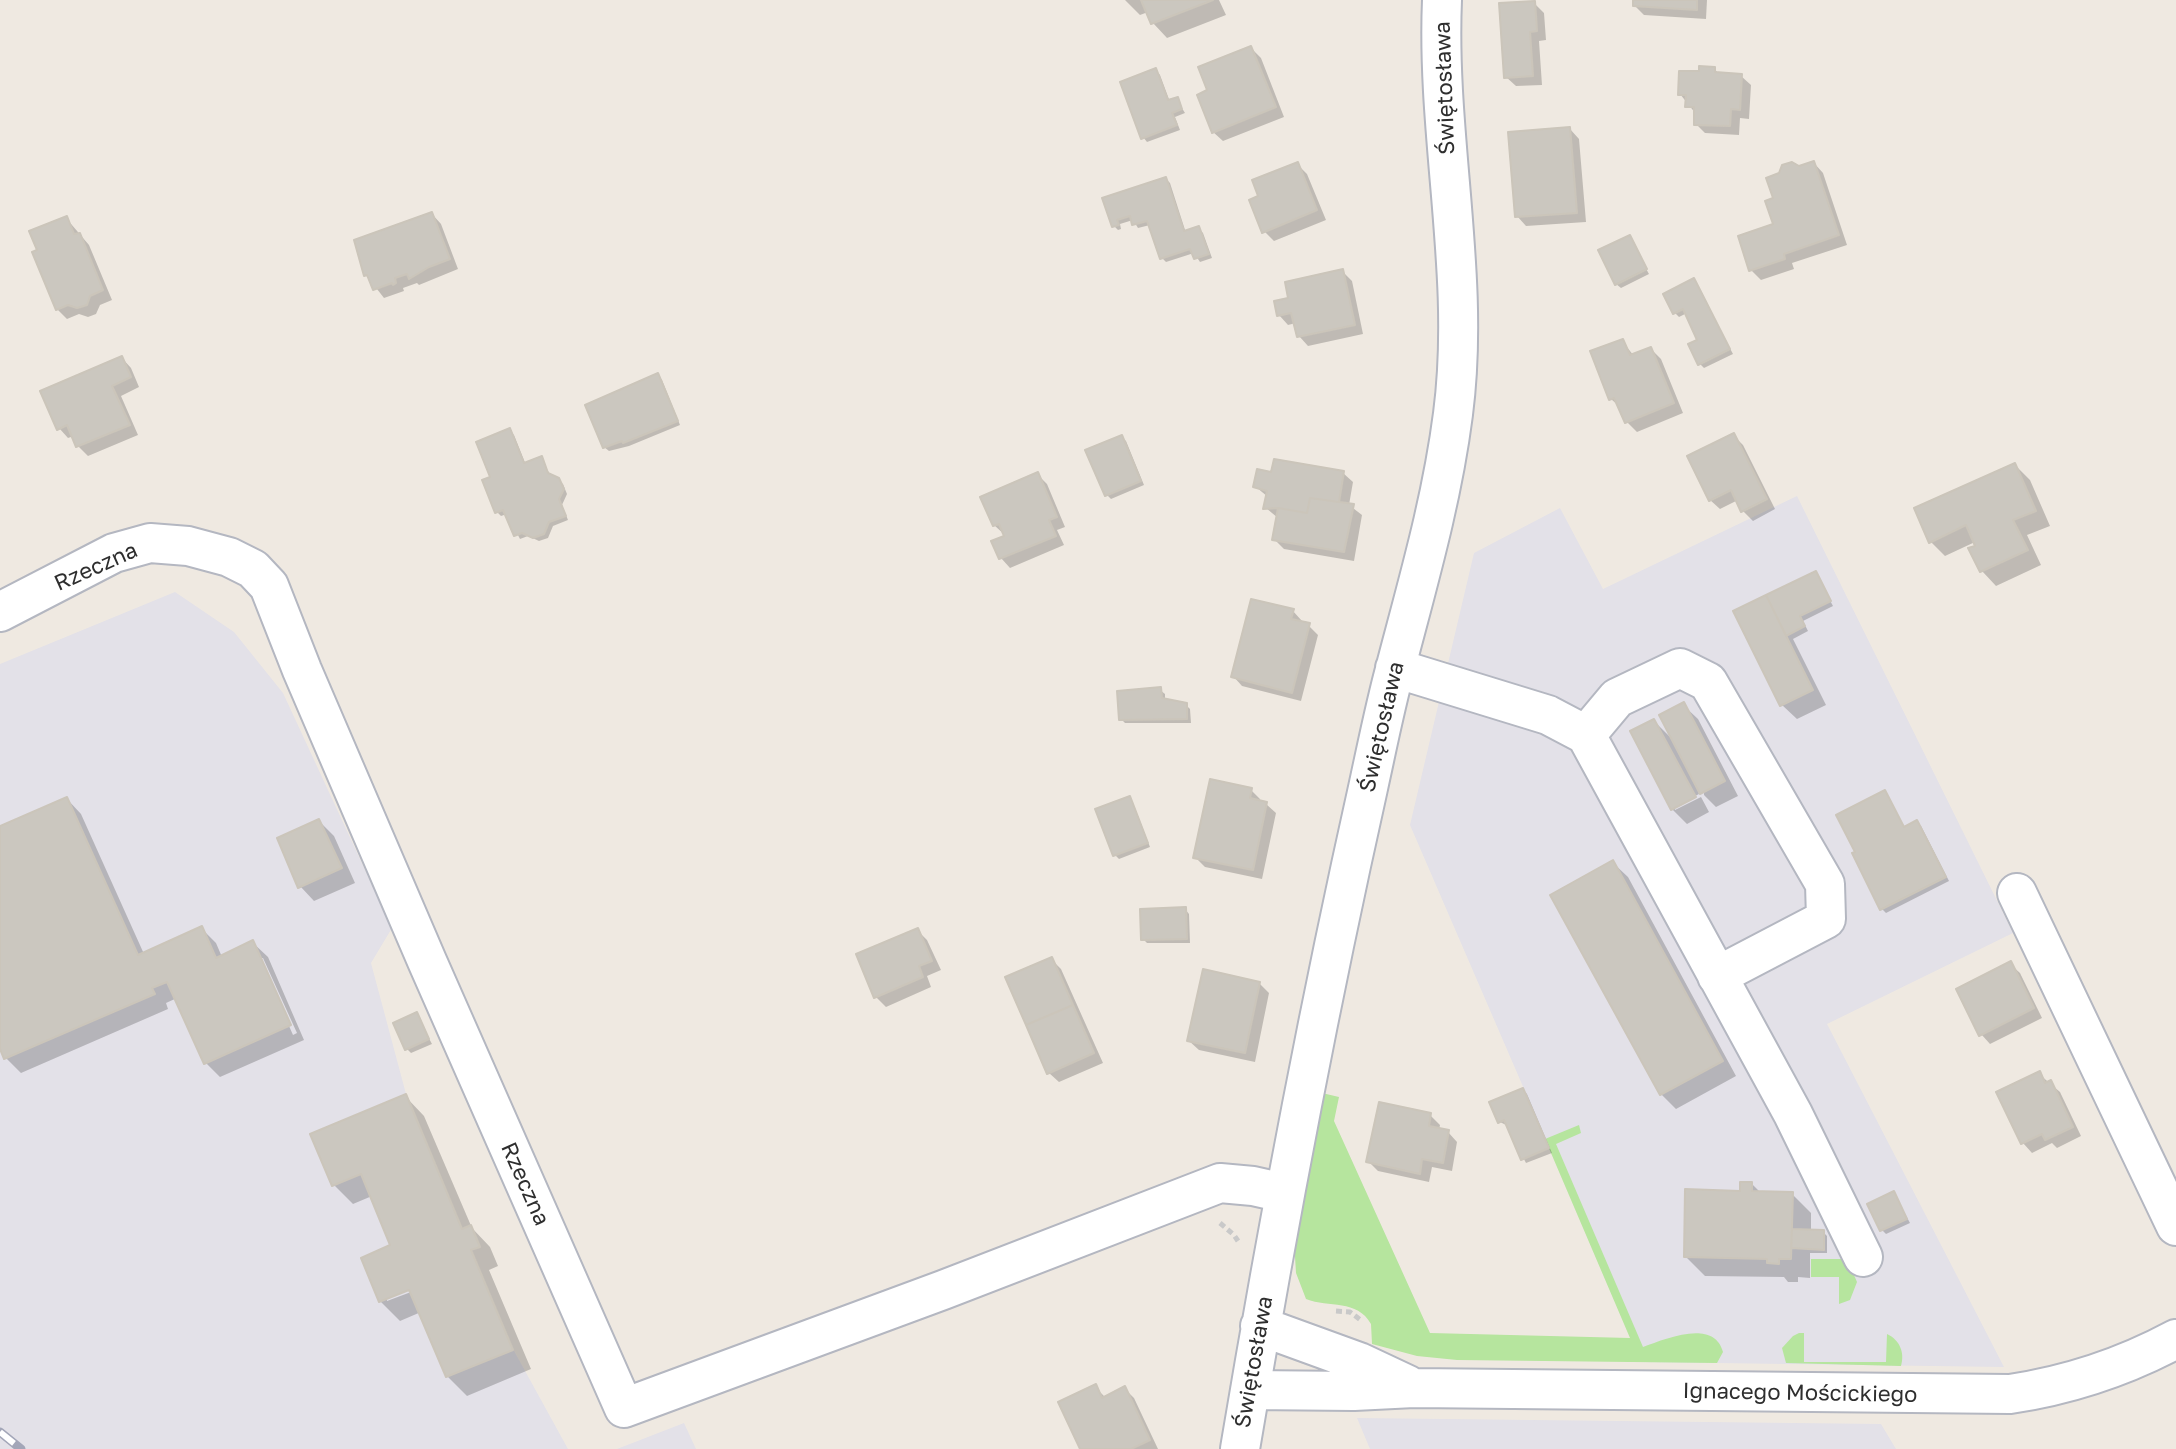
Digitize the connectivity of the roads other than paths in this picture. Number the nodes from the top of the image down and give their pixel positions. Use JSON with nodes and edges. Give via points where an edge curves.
{"nodes":[{"id":1,"x":1442,"y":0,"type":"edge"},
{"id":2,"x":0,"y":612,"type":"edge"},
{"id":3,"x":1395,"y":668,"type":"junction"},
{"id":4,"x":1586,"y":735,"type":"junction"},
{"id":5,"x":2017,"y":893,"type":"dead end"},
{"id":6,"x":1717,"y":976,"type":"junction"},
{"id":7,"x":1284,"y":1193,"type":"junction"},
{"id":8,"x":2176,"y":1226,"type":"edge"},
{"id":9,"x":1863,"y":1257,"type":"dead end"},
{"id":10,"x":1260,"y":1326,"type":"junction"},
{"id":11,"x":2176,"y":1339,"type":"edge"},
{"id":12,"x":1414,"y":1388,"type":"junction"},
{"id":13,"x":1250,"y":1390,"type":"junction"},
{"id":14,"x":1240,"y":1449,"type":"edge"}],
"edges":[{"from":1,"to":3,"type":"street","name":"Świętosława","via":[[1456,381],[1435,518]]},
{"from":2,"to":7,"type":"street","name":"Rzeczna","via":[[114,553],[150,543],[229,557],[253,569],[269,586],[624,1408],[1220,1183]]},
{"from":3,"to":4,"type":"street","via":[[1548,715]]},
{"from":3,"to":7,"type":"street","name":"Świętosława"},
{"from":4,"to":6,"type":"street"},
{"from":4,"to":6,"type":"street","via":[[1617,698],[1680,668],[1708,682],[1825,884],[1826,919]]},
{"from":5,"to":8,"type":"street"},
{"from":6,"to":9,"type":"street"},
{"from":7,"to":10,"type":"street","name":"Świętosława"},
{"from":10,"to":12,"type":"street","name":"Ignacego Mościckiego"},
{"from":10,"to":13,"type":"street","name":"Świętosława"},
{"from":11,"to":12,"type":"street","name":"Ignacego Mościckiego","via":[[2080,1381],[2010,1394]]},
{"from":12,"to":13,"type":"street","name":"Ignacego Mościckiego"},
{"from":13,"to":14,"type":"street","name":"Świętosława"}]}
